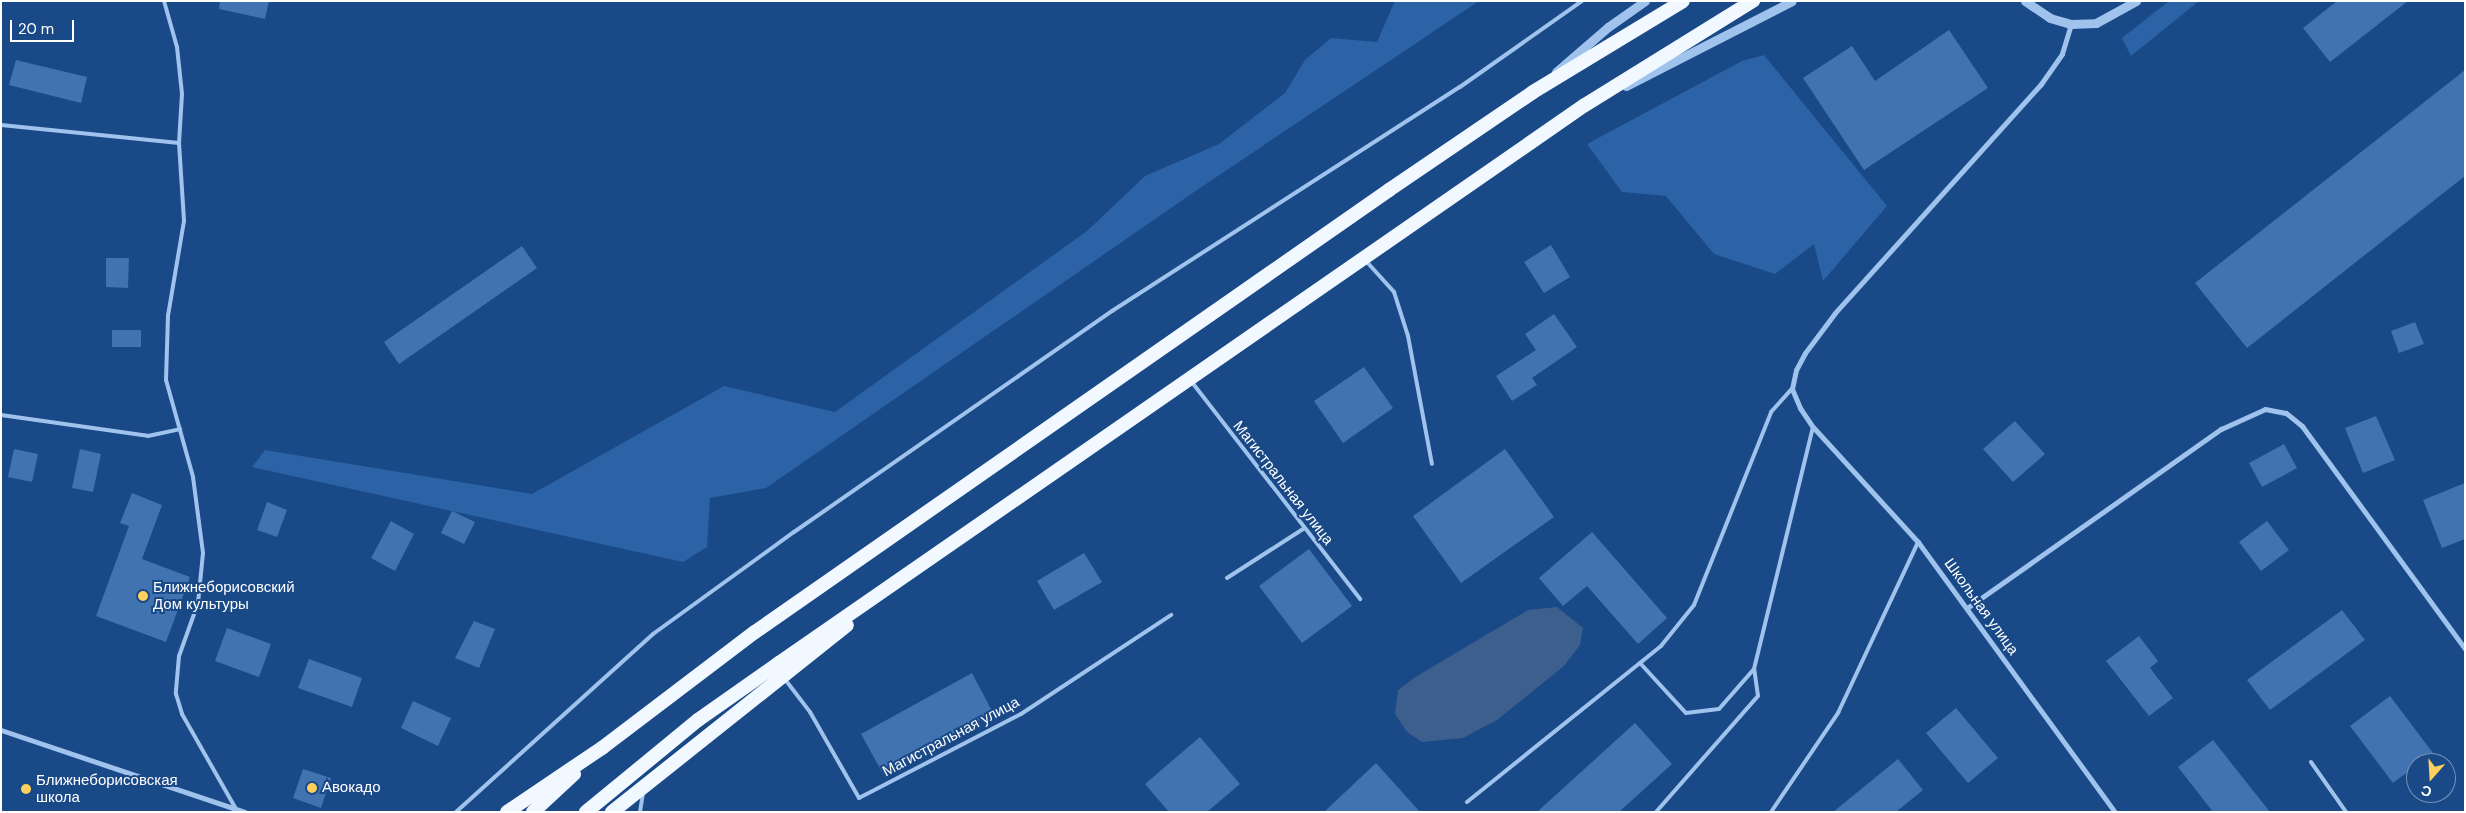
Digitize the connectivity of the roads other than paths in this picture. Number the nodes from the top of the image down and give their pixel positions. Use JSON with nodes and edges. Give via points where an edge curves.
{"nodes":[{"id":1,"x":164,"y":1,"type":"edge"},
{"id":2,"x":1582,"y":1,"type":"edge"},
{"id":3,"x":1645,"y":1,"type":"edge"},
{"id":4,"x":1684,"y":1,"type":"edge"},
{"id":5,"x":1753,"y":1,"type":"edge"},
{"id":6,"x":1792,"y":1,"type":"edge"},
{"id":7,"x":2025,"y":1,"type":"edge"},
{"id":8,"x":2136,"y":1,"type":"edge"},
{"id":9,"x":2071,"y":24,"type":"junction"},
{"id":10,"x":1533,"y":92,"type":"junction"},
{"id":11,"x":1585,"y":105,"type":"junction"},
{"id":12,"x":1,"y":125,"type":"edge"},
{"id":13,"x":179,"y":143,"type":"junction"},
{"id":14,"x":1364,"y":259,"type":"junction"},
{"id":15,"x":1189,"y":379,"type":"junction"},
{"id":16,"x":1792,"y":389,"type":"junction"},
{"id":17,"x":1,"y":414,"type":"edge"},
{"id":18,"x":1813,"y":427,"type":"junction"},
{"id":19,"x":180,"y":429,"type":"junction"},
{"id":20,"x":1432,"y":464,"type":"dead end"},
{"id":21,"x":1303,"y":529,"type":"junction"},
{"id":22,"x":1918,"y":542,"type":"junction"},
{"id":23,"x":1227,"y":578,"type":"dead end"},
{"id":24,"x":896,"y":582,"type":"junction"},
{"id":25,"x":1360,"y":599,"type":"dead end"},
{"id":26,"x":1967,"y":608,"type":"junction"},
{"id":27,"x":1171,"y":615,"type":"dead end"},
{"id":28,"x":2465,"y":649,"type":"edge"},
{"id":29,"x":1640,"y":663,"type":"junction"},
{"id":30,"x":1754,"y":669,"type":"junction"},
{"id":31,"x":783,"y":677,"type":"junction"},
{"id":32,"x":1,"y":730,"type":"edge"},
{"id":33,"x":602,"y":748,"type":"junction"},
{"id":34,"x":2311,"y":762,"type":"dead end"},
{"id":35,"x":644,"y":785,"type":"junction"},
{"id":36,"x":1467,"y":802,"type":"dead end"},
{"id":37,"x":236,"y":808,"type":"junction"},
{"id":38,"x":245,"y":812,"type":"edge"},
{"id":39,"x":456,"y":812,"type":"edge"},
{"id":40,"x":507,"y":812,"type":"edge"},
{"id":41,"x":533,"y":812,"type":"edge"},
{"id":42,"x":586,"y":812,"type":"edge"},
{"id":43,"x":612,"y":812,"type":"edge"},
{"id":44,"x":640,"y":812,"type":"edge"},
{"id":45,"x":1656,"y":812,"type":"edge"},
{"id":46,"x":1771,"y":812,"type":"edge"},
{"id":47,"x":2115,"y":812,"type":"edge"},
{"id":48,"x":2346,"y":812,"type":"edge"}],
"edges":[{"from":1,"to":13,"type":"lane","via":[[177,48],[182,94]]},
{"from":2,"to":39,"type":"lane","via":[[1444,98],[1112,311],[653,634]]},
{"from":3,"to":10,"type":"street","via":[[1608,27]]},
{"from":4,"to":10,"type":"highway"},
{"from":5,"to":11,"type":"highway"},
{"from":6,"to":11,"type":"street","via":[[1655,73]]},
{"from":7,"to":9,"type":"street","via":[[2050,18]]},
{"from":8,"to":9,"type":"street","via":[[2096,23]]},
{"from":9,"to":16,"type":"street","via":[[2062,54],[2041,84],[1835,313],[1796,370]]},
{"from":10,"to":33,"type":"highway","via":[[763,626]]},
{"from":11,"to":14,"type":"highway"},
{"from":12,"to":13,"type":"lane"},
{"from":13,"to":19,"type":"lane","via":[[184,221],[168,316],[166,380]]},
{"from":14,"to":15,"type":"highway"},
{"from":14,"to":20,"type":"lane","via":[[1394,292],[1408,336]]},
{"from":15,"to":21,"type":"lane","name":"Магистральная улица"},
{"from":15,"to":24,"type":"highway"},
{"from":16,"to":18,"type":"street","name":"Школьная улица"},
{"from":16,"to":29,"type":"lane","via":[[1771,412],[1694,606],[1661,646]]},
{"from":17,"to":19,"type":"lane","via":[[148,436]]},
{"from":18,"to":22,"type":"street","name":"Школьная улица"},
{"from":18,"to":30,"type":"lane"},
{"from":19,"to":37,"type":"lane","via":[[202,524],[202,578],[198,603],[180,656],[176,694],[182,714]]},
{"from":21,"to":23,"type":"lane"},
{"from":21,"to":25,"type":"lane","name":"Магистральная улица"},
{"from":22,"to":26,"type":"street","name":"Школьная улица"},
{"from":22,"to":46,"type":"lane","via":[[1838,713]]},
{"from":24,"to":31,"type":"highway"},
{"from":24,"to":42,"type":"highway","via":[[698,720]]},
{"from":26,"to":28,"type":"street","via":[[2221,429],[2265,410],[2286,413],[2302,426]]},
{"from":26,"to":47,"type":"street","name":"Школьная улица"},
{"from":27,"to":31,"type":"lane","name":"Магистральная улица","via":[[1021,714],[858,798],[810,712]]},
{"from":29,"to":30,"type":"lane","via":[[1686,713],[1719,709]]},
{"from":29,"to":36,"type":"lane"},
{"from":30,"to":45,"type":"lane","via":[[1758,696]]},
{"from":31,"to":35,"type":"highway"},
{"from":32,"to":37,"type":"street"},
{"from":33,"to":40,"type":"highway"},
{"from":33,"to":41,"type":"highway"},
{"from":34,"to":48,"type":"lane"},
{"from":35,"to":43,"type":"highway"},
{"from":35,"to":44,"type":"lane"},
{"from":37,"to":38,"type":"street"}]}
